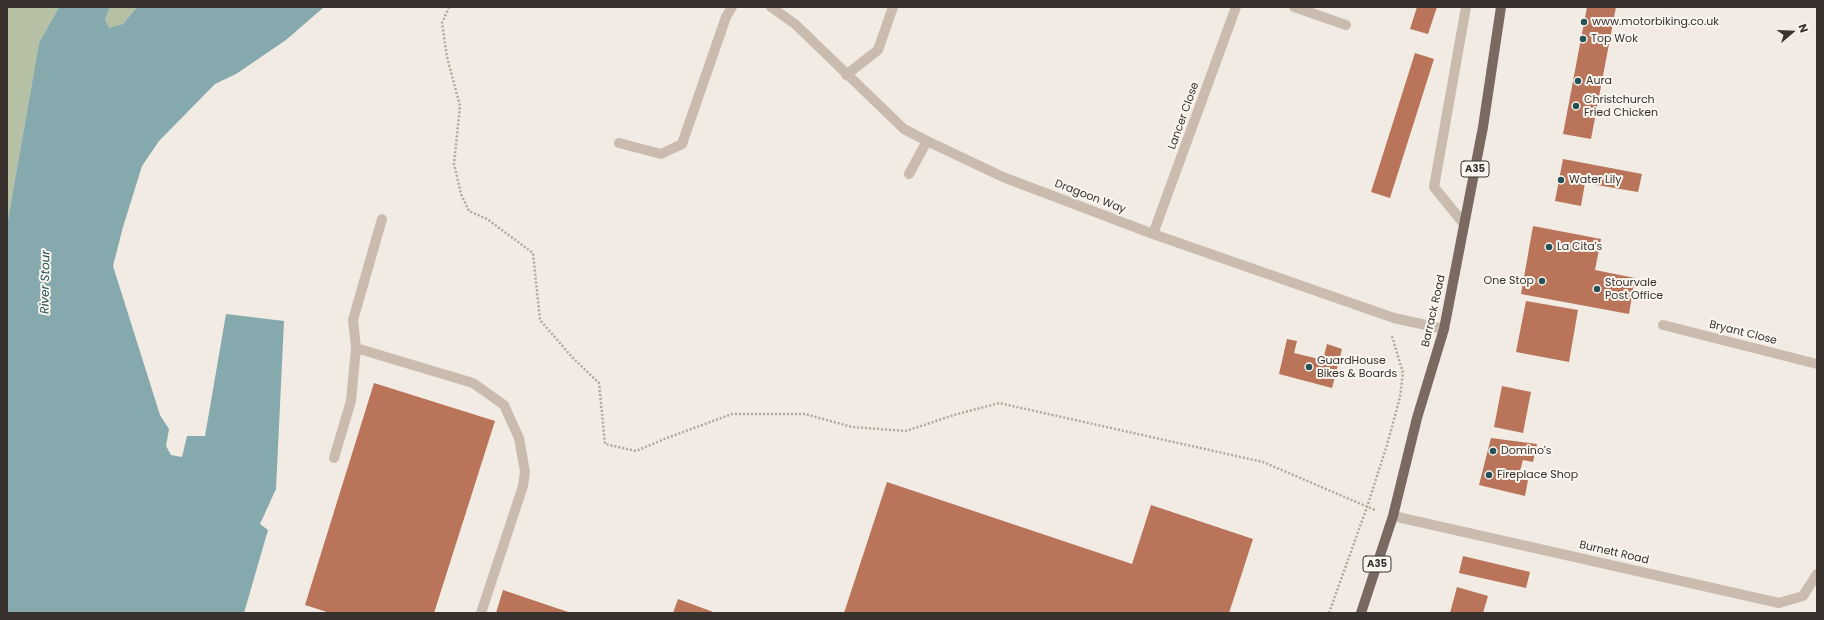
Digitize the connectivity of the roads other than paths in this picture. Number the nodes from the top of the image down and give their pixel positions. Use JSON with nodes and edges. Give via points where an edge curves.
{"nodes":[{"id":1,"x":732,"y":7,"type":"edge"},
{"id":2,"x":771,"y":7,"type":"edge"},
{"id":3,"x":893,"y":7,"type":"edge"},
{"id":4,"x":1236,"y":7,"type":"edge"},
{"id":5,"x":1294,"y":7,"type":"edge"},
{"id":6,"x":1466,"y":7,"type":"edge"},
{"id":7,"x":1501,"y":7,"type":"edge"},
{"id":8,"x":1346,"y":25,"type":"dead end"},
{"id":9,"x":846,"y":75,"type":"junction"},
{"id":10,"x":927,"y":141,"type":"junction"},
{"id":11,"x":619,"y":143,"type":"dead end"},
{"id":12,"x":909,"y":174,"type":"dead end"},
{"id":13,"x":382,"y":219,"type":"dead end"},
{"id":14,"x":1464,"y":224,"type":"junction"},
{"id":15,"x":1153,"y":234,"type":"junction"},
{"id":16,"x":1663,"y":326,"type":"dead end"},
{"id":17,"x":1444,"y":330,"type":"junction"},
{"id":18,"x":356,"y":348,"type":"junction"},
{"id":19,"x":1817,"y":364,"type":"edge"},
{"id":20,"x":334,"y":458,"type":"dead end"},
{"id":21,"x":1393,"y":516,"type":"junction"},
{"id":22,"x":1817,"y":574,"type":"edge"},
{"id":23,"x":481,"y":613,"type":"edge"},
{"id":24,"x":1361,"y":613,"type":"edge"}],
"edges":[{"from":1,"to":11,"type":"street","via":[[726,17],[682,144],[661,154]]},
{"from":2,"to":9,"type":"street","name":"Dragoon Way","via":[[795,24]]},
{"from":3,"to":9,"type":"street","via":[[878,50]]},
{"from":4,"to":15,"type":"street","name":"Lancer Close"},
{"from":5,"to":8,"type":"street"},
{"from":6,"to":14,"type":"street","via":[[1434,187]]},
{"from":7,"to":14,"type":"main road","name":"Barrack Road","number":"A35","via":[[1483,127]]},
{"from":9,"to":10,"type":"street","name":"Dragoon Way","via":[[904,129]]},
{"from":10,"to":12,"type":"street"},
{"from":10,"to":15,"type":"street","name":"Dragoon Way","via":[[1002,177]]},
{"from":13,"to":18,"type":"street","via":[[353,320]]},
{"from":14,"to":17,"type":"main road","name":"Barrack Road","number":"A35"},
{"from":15,"to":17,"type":"street","name":"Dragoon Way","via":[[1394,318]]},
{"from":16,"to":19,"type":"street","name":"Bryant Close"},
{"from":17,"to":21,"type":"main road","name":"Barrack Road","number":"A35","via":[[1417,418]]},
{"from":18,"to":20,"type":"street","via":[[351,401]]},
{"from":18,"to":23,"type":"street","via":[[473,383],[504,405],[519,438],[525,472],[521,492]]},
{"from":21,"to":22,"type":"street","name":"Burnett Road","via":[[1779,603],[1803,596]]},
{"from":21,"to":24,"type":"main road","name":"Barrack Road","number":"A35"}]}
